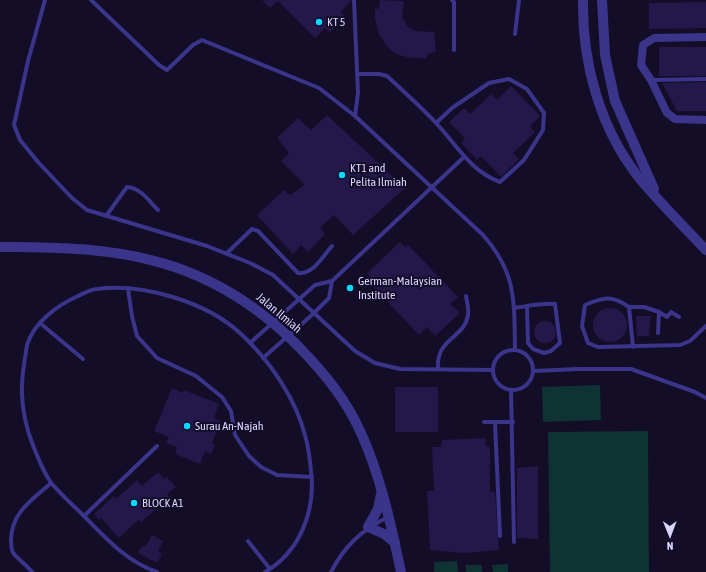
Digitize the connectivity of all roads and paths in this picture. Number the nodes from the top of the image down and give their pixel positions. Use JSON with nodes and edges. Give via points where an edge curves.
{"nodes":[{"id":1,"x":45,"y":0,"type":"edge"},
{"id":2,"x":91,"y":0,"type":"edge"},
{"id":3,"x":354,"y":0,"type":"edge"},
{"id":4,"x":452,"y":0,"type":"edge"},
{"id":5,"x":518,"y":0,"type":"edge"},
{"id":6,"x":583,"y":0,"type":"edge"},
{"id":7,"x":602,"y":0,"type":"edge"},
{"id":8,"x":515,"y":34,"type":"dead end"},
{"id":9,"x":706,"y":37,"type":"edge"},
{"id":10,"x":454,"y":50,"type":"dead end"},
{"id":11,"x":357,"y":74,"type":"junction"},
{"id":12,"x":706,"y":79,"type":"edge"},
{"id":13,"x":651,"y":80,"type":"junction"},
{"id":14,"x":355,"y":116,"type":"junction"},
{"id":15,"x":706,"y":120,"type":"edge"},
{"id":16,"x":436,"y":123,"type":"junction"},
{"id":17,"x":464,"y":157,"type":"junction"},
{"id":18,"x":430,"y":187,"type":"junction"},
{"id":19,"x":658,"y":199,"type":"junction"},
{"id":20,"x":158,"y":210,"type":"dead end"},
{"id":21,"x":106,"y":216,"type":"junction"},
{"id":22,"x":332,"y":246,"type":"dead end"},
{"id":23,"x":0,"y":247,"type":"edge"},
{"id":24,"x":706,"y":250,"type":"edge"},
{"id":25,"x":227,"y":253,"type":"junction"},
{"id":26,"x":332,"y":281,"type":"junction"},
{"id":27,"x":128,"y":289,"type":"junction"},
{"id":28,"x":466,"y":296,"type":"dead end"},
{"id":29,"x":299,"y":300,"type":"junction"},
{"id":30,"x":527,"y":307,"type":"junction"},
{"id":31,"x":629,"y":307,"type":"junction"},
{"id":32,"x":514,"y":308,"type":"junction"},
{"id":33,"x":659,"y":312,"type":"junction"},
{"id":34,"x":313,"y":314,"type":"junction"},
{"id":35,"x":679,"y":317,"type":"dead end"},
{"id":36,"x":273,"y":322,"type":"junction"},
{"id":37,"x":40,"y":323,"type":"junction"},
{"id":38,"x":706,"y":326,"type":"edge"},
{"id":39,"x":658,"y":333,"type":"dead end"},
{"id":40,"x":288,"y":336,"type":"junction"},
{"id":41,"x":250,"y":343,"type":"junction"},
{"id":42,"x":633,"y":347,"type":"junction"},
{"id":43,"x":515,"y":350,"type":"junction"},
{"id":44,"x":83,"y":358,"type":"dead end"},
{"id":45,"x":263,"y":358,"type":"junction"},
{"id":46,"x":438,"y":368,"type":"junction"},
{"id":47,"x":493,"y":370,"type":"junction"},
{"id":48,"x":534,"y":371,"type":"junction"},
{"id":49,"x":511,"y":390,"type":"junction"},
{"id":50,"x":706,"y":398,"type":"edge"},
{"id":51,"x":484,"y":422,"type":"dead end"},
{"id":52,"x":495,"y":422,"type":"junction"},
{"id":53,"x":513,"y":422,"type":"junction"},
{"id":54,"x":157,"y":446,"type":"dead end"},
{"id":55,"x":312,"y":477,"type":"junction"},
{"id":56,"x":51,"y":483,"type":"junction"},
{"id":57,"x":381,"y":490,"type":"junction"},
{"id":58,"x":84,"y":516,"type":"junction"},
{"id":59,"x":389,"y":517,"type":"junction"},
{"id":60,"x":368,"y":527,"type":"junction"},
{"id":61,"x":500,"y":536,"type":"dead end"},
{"id":62,"x":248,"y":541,"type":"dead end"},
{"id":63,"x":514,"y":542,"type":"dead end"},
{"id":64,"x":395,"y":543,"type":"junction"},
{"id":65,"x":270,"y":569,"type":"junction"},
{"id":66,"x":334,"y":571,"type":"edge"},
{"id":67,"x":32,"y":572,"type":"edge"},
{"id":68,"x":157,"y":572,"type":"edge"},
{"id":69,"x":265,"y":572,"type":"edge"},
{"id":70,"x":401,"y":572,"type":"edge"}],
"edges":[{"from":1,"to":21,"type":"lane","via":[[14,125],[20,140],[72,198],[87,210]]},
{"from":2,"to":14,"type":"lane","via":[[167,70],[193,45],[202,40],[319,88]]},
{"from":3,"to":11,"type":"lane"},
{"from":4,"to":10,"type":"lane"},
{"from":5,"to":8,"type":"lane"},
{"from":6,"to":19,"type":"street","via":[[593,86],[603,115],[620,148]]},
{"from":7,"to":19,"type":"street","via":[[605,55],[615,101]]},
{"from":9,"to":13,"type":"street","via":[[654,38],[643,45],[641,65]]},
{"from":11,"to":14,"type":"lane"},
{"from":11,"to":16,"type":"lane","via":[[387,76]]},
{"from":12,"to":13,"type":"lane"},
{"from":13,"to":15,"type":"street","via":[[667,113],[675,119]]},
{"from":14,"to":18,"type":"lane"},
{"from":16,"to":17,"type":"lane"},
{"from":16,"to":17,"type":"lane","via":[[452,108],[489,84],[509,79],[527,89],[544,113],[543,130],[524,160],[500,182],[487,177]]},
{"from":17,"to":18,"type":"lane"},
{"from":18,"to":26,"type":"lane"},
{"from":18,"to":32,"type":"lane","via":[[496,250],[510,281]]},
{"from":19,"to":24,"type":"street"},
{"from":20,"to":21,"type":"lane","via":[[141,192],[134,187],[127,187]]},
{"from":21,"to":25,"type":"lane"},
{"from":22,"to":25,"type":"lane","via":[[305,274],[298,273],[258,231],[252,229]]},
{"from":23,"to":36,"type":"street","name":"Jalan Ilmiah","via":[[46,246],[90,249],[139,256],[165,263],[200,276],[227,290]]},
{"from":25,"to":29,"type":"lane","via":[[273,274]]},
{"from":26,"to":29,"type":"lane","via":[[314,285]]},
{"from":26,"to":34,"type":"lane","via":[[329,298]]},
{"from":27,"to":37,"type":"lane","via":[[96,289],[63,302]]},
{"from":27,"to":41,"type":"lane","via":[[166,294],[210,312]]},
{"from":27,"to":55,"type":"lane","via":[[137,336],[157,358],[196,376],[222,396],[231,411],[235,435],[248,456],[261,467],[277,475]]},
{"from":28,"to":46,"type":"lane","via":[[468,314],[465,325],[441,350]]},
{"from":29,"to":34,"type":"lane"},
{"from":29,"to":36,"type":"lane"},
{"from":30,"to":30,"type":"lane","via":[[533,304],[556,304],[560,343],[550,351],[544,353],[528,344]]},
{"from":30,"to":32,"type":"lane"},
{"from":31,"to":33,"type":"lane","via":[[644,307]]},
{"from":31,"to":42,"type":"lane"},
{"from":31,"to":42,"type":"lane","via":[[618,300],[602,298],[586,306],[582,326],[588,343],[598,347]]},
{"from":32,"to":43,"type":"lane"},
{"from":33,"to":35,"type":"lane","via":[[668,317],[671,312]]},
{"from":33,"to":39,"type":"lane"},
{"from":34,"to":40,"type":"lane"},
{"from":34,"to":46,"type":"lane","via":[[355,351],[375,363],[400,369]]},
{"from":36,"to":40,"type":"street","name":"Jalan Ilmiah"},
{"from":36,"to":41,"type":"lane"},
{"from":37,"to":44,"type":"lane"},
{"from":37,"to":56,"type":"lane","via":[[28,343],[21,381],[22,405],[28,433],[40,464]]},
{"from":38,"to":42,"type":"lane","via":[[690,341],[680,345]]},
{"from":40,"to":45,"type":"lane"},
{"from":40,"to":57,"type":"street","name":"Jalan Ilmiah","via":[[324,372],[340,395],[361,432]]},
{"from":41,"to":45,"type":"lane"},
{"from":43,"to":47,"type":"lane","via":[[502,353],[494,363]]},
{"from":43,"to":48,"type":"lane","via":[[526,354]]},
{"from":45,"to":55,"type":"lane","via":[[292,401],[306,438]]},
{"from":46,"to":47,"type":"lane"},
{"from":47,"to":49,"type":"lane","via":[[498,383]]},
{"from":48,"to":49,"type":"lane","via":[[524,387]]},
{"from":48,"to":50,"type":"lane","via":[[577,368],[631,369]]},
{"from":49,"to":53,"type":"lane"},
{"from":51,"to":52,"type":"lane"},
{"from":52,"to":53,"type":"lane"},
{"from":52,"to":61,"type":"lane"},
{"from":53,"to":63,"type":"lane"},
{"from":54,"to":58,"type":"lane"},
{"from":55,"to":65,"type":"lane","via":[[312,499],[305,524],[296,543]]},
{"from":56,"to":58,"type":"lane"},
{"from":56,"to":67,"type":"lane","via":[[20,512],[14,520],[12,529],[11,545],[14,554]]},
{"from":57,"to":59,"type":"street","name":"Jalan Ilmiah"},
{"from":57,"to":60,"type":"street","via":[[378,509]]},
{"from":58,"to":68,"type":"lane","via":[[114,547],[142,567]]},
{"from":59,"to":60,"type":"lane"},
{"from":59,"to":64,"type":"street","name":"Jalan Ilmiah"},
{"from":60,"to":64,"type":"street","via":[[384,534]]},
{"from":60,"to":66,"type":"lane","via":[[347,547]]},
{"from":62,"to":65,"type":"lane"},
{"from":64,"to":70,"type":"street","name":"Jalan Ilmiah"},
{"from":65,"to":69,"type":"lane"}]}
